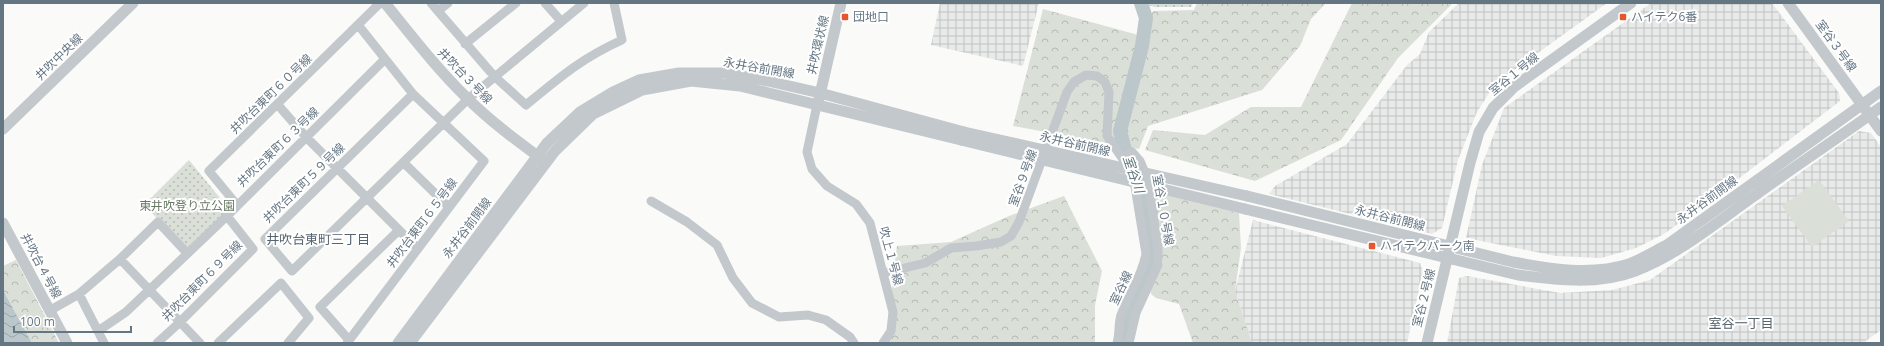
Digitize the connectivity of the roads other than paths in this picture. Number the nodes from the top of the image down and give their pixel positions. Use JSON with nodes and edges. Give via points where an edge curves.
{"nodes":[{"id":1,"x":133,"y":3,"type":"edge"},
{"id":2,"x":380,"y":3,"type":"edge"},
{"id":3,"x":385,"y":3,"type":"edge"},
{"id":4,"x":431,"y":3,"type":"edge"},
{"id":5,"x":448,"y":3,"type":"edge"},
{"id":6,"x":516,"y":3,"type":"edge"},
{"id":7,"x":546,"y":3,"type":"edge"},
{"id":8,"x":584,"y":3,"type":"edge"},
{"id":9,"x":614,"y":3,"type":"edge"},
{"id":10,"x":841,"y":3,"type":"edge"},
{"id":11,"x":1631,"y":3,"type":"edge"},
{"id":12,"x":1788,"y":3,"type":"edge"},
{"id":13,"x":438,"y":11,"type":"junction"},
{"id":14,"x":561,"y":22,"type":"junction"},
{"id":15,"x":359,"y":26,"type":"junction"},
{"id":16,"x":465,"y":44,"type":"junction"},
{"id":17,"x":385,"y":59,"type":"junction"},
{"id":18,"x":494,"y":76,"type":"junction"},
{"id":19,"x":1881,"y":91,"type":"edge"},
{"id":20,"x":820,"y":93,"type":"junction"},
{"id":21,"x":413,"y":94,"type":"junction"},
{"id":22,"x":468,"y":99,"type":"junction"},
{"id":23,"x":1863,"y":104,"type":"junction"},
{"id":24,"x":278,"y":105,"type":"junction"},
{"id":25,"x":817,"y":105,"type":"junction"},
{"id":26,"x":1881,"y":107,"type":"edge"},
{"id":27,"x":1870,"y":116,"type":"junction"},
{"id":28,"x":444,"y":124,"type":"junction"},
{"id":29,"x":3,"y":129,"type":"edge"},
{"id":30,"x":1881,"y":131,"type":"edge"},
{"id":31,"x":306,"y":136,"type":"junction"},
{"id":32,"x":963,"y":136,"type":"junction"},
{"id":33,"x":537,"y":156,"type":"junction"},
{"id":34,"x":1122,"y":158,"type":"junction"},
{"id":35,"x":404,"y":163,"type":"junction"},
{"id":36,"x":547,"y":163,"type":"junction"},
{"id":37,"x":337,"y":167,"type":"junction"},
{"id":38,"x":368,"y":198,"type":"junction"},
{"id":39,"x":651,"y":201,"type":"dead end"},
{"id":40,"x":237,"y":205,"type":"junction"},
{"id":41,"x":449,"y":207,"type":"junction"},
{"id":42,"x":227,"y":216,"type":"junction"},
{"id":43,"x":3,"y":223,"type":"edge"},
{"id":44,"x":399,"y":230,"type":"junction"},
{"id":45,"x":1450,"y":246,"type":"junction"},
{"id":46,"x":418,"y":249,"type":"junction"},
{"id":47,"x":187,"y":253,"type":"junction"},
{"id":48,"x":1447,"y":259,"type":"junction"},
{"id":49,"x":120,"y":260,"type":"junction"},
{"id":50,"x":1144,"y":267,"type":"joint"},
{"id":51,"x":884,"y":273,"type":"junction"},
{"id":52,"x":149,"y":290,"type":"junction"},
{"id":53,"x":79,"y":294,"type":"junction"},
{"id":54,"x":49,"y":310,"type":"junction"},
{"id":55,"x":180,"y":323,"type":"junction"},
{"id":56,"x":98,"y":331,"type":"junction"},
{"id":57,"x":348,"y":342,"type":"edge"},
{"id":58,"x":67,"y":343,"type":"edge"},
{"id":59,"x":104,"y":343,"type":"edge"},
{"id":60,"x":156,"y":343,"type":"edge"},
{"id":61,"x":200,"y":343,"type":"edge"},
{"id":62,"x":218,"y":343,"type":"edge"},
{"id":63,"x":288,"y":343,"type":"edge"},
{"id":64,"x":398,"y":343,"type":"edge"},
{"id":65,"x":410,"y":343,"type":"edge"},
{"id":66,"x":854,"y":343,"type":"edge"},
{"id":67,"x":884,"y":343,"type":"edge"},
{"id":68,"x":1117,"y":343,"type":"edge"},
{"id":69,"x":1129,"y":343,"type":"edge"},
{"id":70,"x":1427,"y":343,"type":"edge"}],
"edges":[{"from":1,"to":29,"type":"street","name":"井吹中央線"},
{"from":2,"to":15,"type":"street","name":"井吹台東町６０号線"},
{"from":3,"to":22,"type":"street","name":"井吹台３号線","via":[[440,70]]},
{"from":4,"to":13,"type":"street"},
{"from":5,"to":13,"type":"street"},
{"from":6,"to":16,"type":"street"},
{"from":7,"to":14,"type":"street"},
{"from":8,"to":14,"type":"street","name":"井吹台東町５９号線"},
{"from":9,"to":18,"type":"street","via":[[622,40],[571,68],[526,105]]},
{"from":10,"to":20,"type":"street","name":"井吹環状線"},
{"from":11,"to":45,"type":"street","name":"室谷１号線","via":[[1514,87],[1493,108],[1479,132]]},
{"from":12,"to":23,"type":"street","name":"室谷３号線"},
{"from":13,"to":16,"type":"street"},
{"from":14,"to":18,"type":"street","name":"井吹台東町５９号線"},
{"from":15,"to":17,"type":"street"},
{"from":15,"to":24,"type":"street","name":"井吹台東町６０号線"},
{"from":16,"to":18,"type":"street"},
{"from":17,"to":21,"type":"street"},
{"from":17,"to":31,"type":"street","name":"井吹台東町６３号線"},
{"from":18,"to":22,"type":"street","name":"井吹台東町５９号線"},
{"from":19,"to":23,"type":"street","name":"永井谷前開線"},
{"from":20,"to":25,"type":"street","name":"井吹環状線"},
{"from":20,"to":32,"type":"street","name":"永井谷前開線"},
{"from":20,"to":33,"type":"street","name":"永井谷前開線","via":[[725,73],[678,73],[639,80],[580,112]]},
{"from":21,"to":28,"type":"street"},
{"from":21,"to":37,"type":"street","name":"井吹台東町５９号線"},
{"from":22,"to":28,"type":"street","name":"井吹台東町５９号線"},
{"from":22,"to":33,"type":"street","name":"井吹台３号線","via":[[510,137]]},
{"from":23,"to":27,"type":"street","name":"室谷３号線"},
{"from":23,"to":45,"type":"street","name":"永井谷前開線","via":[[1667,245],[1628,264],[1588,271],[1545,268]]},
{"from":24,"to":31,"type":"street"},
{"from":24,"to":40,"type":"street","name":"井吹台東町６０号線","via":[[209,171]]},
{"from":25,"to":32,"type":"street","name":"永井谷前開線"},
{"from":25,"to":36,"type":"street","name":"永井谷前開線","via":[[740,86],[691,81],[642,90],[593,114],[555,151]]},
{"from":25,"to":51,"type":"street","name":"吹上１号線","via":[[808,152],[812,169],[827,186],[856,204],[870,223]]},
{"from":26,"to":27,"type":"street","name":"永井谷前開線"},
{"from":27,"to":30,"type":"street","name":"室谷３号線"},
{"from":27,"to":48,"type":"street","name":"永井谷前開線","via":[[1696,238],[1664,258],[1634,272],[1589,281],[1547,279]]},
{"from":28,"to":35,"type":"street","name":"井吹台東町５９号線"},
{"from":28,"to":41,"type":"street","name":"井吹台東町６５号線","via":[[484,161]]},
{"from":31,"to":37,"type":"street"},
{"from":31,"to":40,"type":"street","name":"井吹台東町６３号線"},
{"from":32,"to":45,"type":"street","name":"永井谷前開線","bridge":true,"via":[[1247,196]]},
{"from":32,"to":48,"type":"street","name":"永井谷前開線","bridge":true},
{"from":33,"to":36,"type":"street","name":"井吹台３号線"},
{"from":33,"to":64,"type":"street","name":"永井谷前開線"},
{"from":34,"to":50,"type":"street","name":"室谷９号線","via":[[1133,174],[1137,193],[1146,254]]},
{"from":34,"to":51,"type":"street","name":"室谷９号線","via":[[1107,136],[1109,92],[1105,82],[1097,76],[1086,75],[1074,82],[1067,92],[1019,222],[1011,236],[1001,242],[951,248],[925,263]]},
{"from":34,"to":69,"type":"street","name":"室谷１０号線","via":[[1132,152],[1140,161],[1148,180],[1158,248],[1158,265],[1136,313]]},
{"from":35,"to":38,"type":"street","name":"井吹台東町５９号線"},
{"from":35,"to":41,"type":"street"},
{"from":36,"to":65,"type":"street","name":"永井谷前開線"},
{"from":37,"to":38,"type":"street"},
{"from":37,"to":38,"type":"street","name":"井吹台東町５９号線","via":[[265,238],[292,271]]},
{"from":38,"to":44,"type":"street"},
{"from":39,"to":66,"type":"street","via":[[687,222],[717,245],[733,278],[752,303],[779,317],[808,315],[826,320],[850,337]]},
{"from":40,"to":42,"type":"street","name":"井吹台東町６３号線"},
{"from":41,"to":46,"type":"street","name":"井吹台東町６５号線"},
{"from":42,"to":47,"type":"street","name":"井吹台東町６３号線"},
{"from":42,"to":55,"type":"street","name":"井吹台東町６９号線","via":[[253,249]]},
{"from":43,"to":54,"type":"street","name":"井吹台４号線"},
{"from":44,"to":46,"type":"street"},
{"from":44,"to":57,"type":"street","via":[[320,307]]},
{"from":45,"to":48,"type":"street","name":"室谷１号線"},
{"from":46,"to":57,"type":"street","name":"井吹台東町６５号線"},
{"from":47,"to":49,"type":"street","via":[[158,222]]},
{"from":47,"to":52,"type":"street","name":"井吹台東町６３号線"},
{"from":48,"to":70,"type":"street","name":"室谷２号線"},
{"from":49,"to":52,"type":"street"},
{"from":49,"to":53,"type":"street"},
{"from":50,"to":68,"type":"street","name":"室谷線","via":[[1120,317],[1120,335]]},
{"from":51,"to":67,"type":"street","name":"吹上１号線","via":[[893,312],[891,331]]},
{"from":52,"to":55,"type":"street"},
{"from":52,"to":56,"type":"street","name":"井吹台東町６３号線","via":[[126,312]]},
{"from":53,"to":54,"type":"street"},
{"from":53,"to":56,"type":"street"},
{"from":54,"to":58,"type":"street","name":"井吹台４号線"},
{"from":55,"to":60,"type":"street","name":"井吹台東町６９号線"},
{"from":55,"to":61,"type":"street"},
{"from":56,"to":59,"type":"street"},
{"from":62,"to":63,"type":"street","via":[[281,283],[310,318]]}]}
